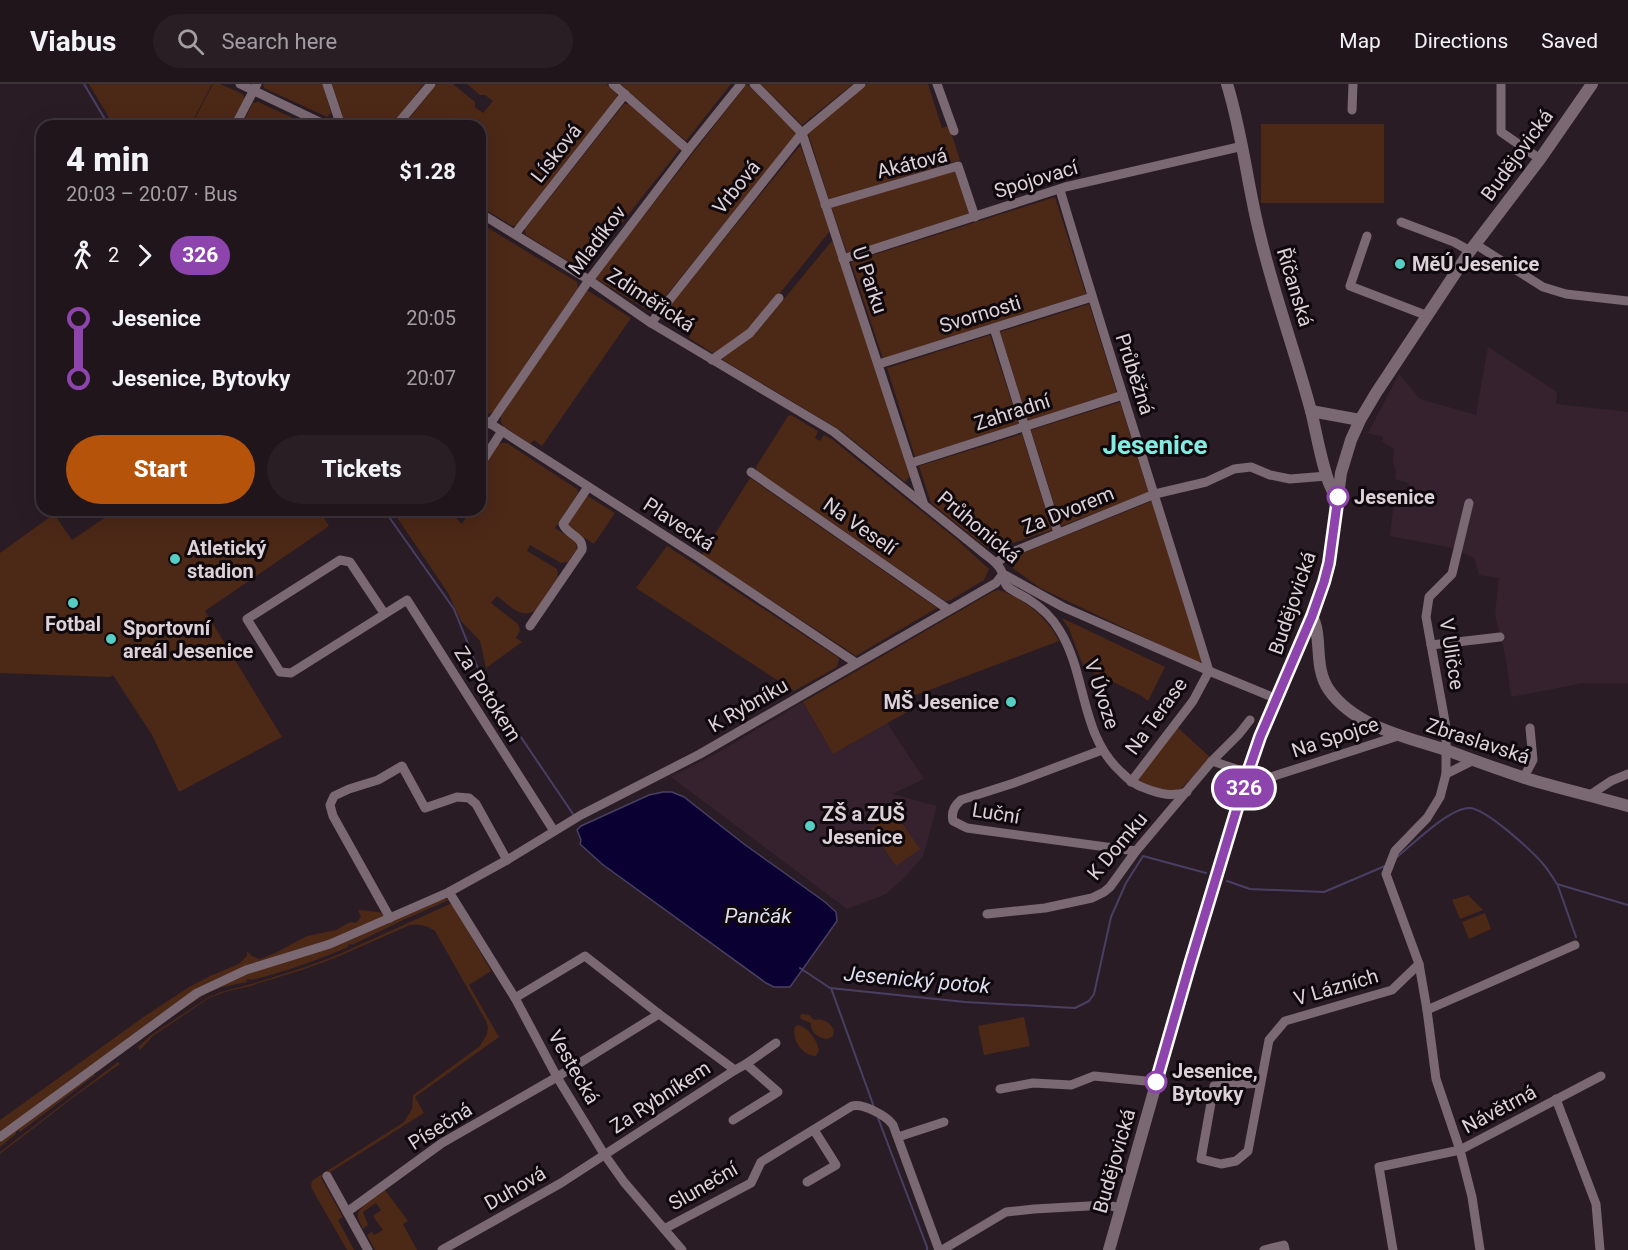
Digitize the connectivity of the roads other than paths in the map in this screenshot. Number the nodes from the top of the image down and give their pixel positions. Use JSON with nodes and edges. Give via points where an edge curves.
{"nodes":[{"id":1,"x":240,"y":84,"type":"edge"},
{"id":2,"x":327,"y":84,"type":"edge"},
{"id":3,"x":431,"y":84,"type":"edge"},
{"id":4,"x":613,"y":84,"type":"edge"},
{"id":5,"x":741,"y":84,"type":"edge"},
{"id":6,"x":754,"y":84,"type":"edge"},
{"id":7,"x":861,"y":84,"type":"edge"},
{"id":8,"x":937,"y":84,"type":"edge"},
{"id":9,"x":1227,"y":84,"type":"edge"},
{"id":10,"x":1353,"y":84,"type":"edge"},
{"id":11,"x":1502,"y":84,"type":"edge"},
{"id":12,"x":1592,"y":84,"type":"edge"},
{"id":13,"x":256,"y":87,"type":"edge"},
{"id":14,"x":625,"y":94,"type":"junction"},
{"id":15,"x":1352,"y":110,"type":"dead end"},
{"id":16,"x":238,"y":120,"type":"edge"},
{"id":17,"x":317,"y":120,"type":"edge"},
{"id":18,"x":338,"y":120,"type":"edge"},
{"id":19,"x":401,"y":120,"type":"edge"},
{"id":20,"x":954,"y":131,"type":"dead end"},
{"id":21,"x":802,"y":133,"type":"junction"},
{"id":22,"x":1243,"y":146,"type":"junction"},
{"id":23,"x":688,"y":150,"type":"junction"},
{"id":24,"x":1540,"y":159,"type":"junction"},
{"id":25,"x":1060,"y":190,"type":"junction"},
{"id":26,"x":825,"y":205,"type":"junction"},
{"id":27,"x":486,"y":217,"type":"edge"},
{"id":28,"x":975,"y":217,"type":"junction"},
{"id":29,"x":1401,"y":222,"type":"dead end"},
{"id":30,"x":514,"y":234,"type":"junction"},
{"id":31,"x":1367,"y":236,"type":"dead end"},
{"id":32,"x":1472,"y":247,"type":"junction"},
{"id":33,"x":843,"y":260,"type":"junction"},
{"id":34,"x":589,"y":280,"type":"junction"},
{"id":35,"x":1092,"y":297,"type":"junction"},
{"id":36,"x":779,"y":298,"type":"dead end"},
{"id":37,"x":1628,"y":301,"type":"edge"},
{"id":38,"x":1428,"y":316,"type":"junction"},
{"id":39,"x":651,"y":323,"type":"junction"},
{"id":40,"x":994,"y":328,"type":"junction"},
{"id":41,"x":712,"y":360,"type":"junction"},
{"id":42,"x":879,"y":364,"type":"junction"},
{"id":43,"x":1123,"y":395,"type":"junction"},
{"id":44,"x":1311,"y":411,"type":"junction"},
{"id":45,"x":1360,"y":420,"type":"junction"},
{"id":46,"x":486,"y":421,"type":"edge"},
{"id":47,"x":490,"y":424,"type":"junction"},
{"id":48,"x":1025,"y":427,"type":"junction"},
{"id":49,"x":502,"y":431,"type":"junction"},
{"id":50,"x":486,"y":456,"type":"edge"},
{"id":51,"x":911,"y":463,"type":"junction"},
{"id":52,"x":751,"y":472,"type":"dead end"},
{"id":53,"x":1327,"y":476,"type":"junction"},
{"id":54,"x":588,"y":487,"type":"junction"},
{"id":55,"x":1155,"y":494,"type":"junction"},
{"id":56,"x":1338,"y":497,"type":"junction"},
{"id":57,"x":1469,"y":502,"type":"dead end"},
{"id":58,"x":924,"y":505,"type":"junction"},
{"id":59,"x":1058,"y":533,"type":"junction"},
{"id":60,"x":996,"y":563,"type":"junction"},
{"id":61,"x":1002,"y":574,"type":"junction"},
{"id":62,"x":949,"y":610,"type":"junction"},
{"id":63,"x":384,"y":614,"type":"junction"},
{"id":64,"x":1312,"y":616,"type":"junction"},
{"id":65,"x":530,"y":626,"type":"dead end"},
{"id":66,"x":1500,"y":637,"type":"dead end"},
{"id":67,"x":1431,"y":645,"type":"junction"},
{"id":68,"x":856,"y":663,"type":"junction"},
{"id":69,"x":1209,"y":671,"type":"junction"},
{"id":70,"x":1277,"y":699,"type":"junction"},
{"id":71,"x":1250,"y":720,"type":"dead end"},
{"id":72,"x":1530,"y":728,"type":"dead end"},
{"id":73,"x":1398,"y":735,"type":"junction"},
{"id":74,"x":1102,"y":750,"type":"junction"},
{"id":75,"x":1446,"y":750,"type":"junction"},
{"id":76,"x":1474,"y":760,"type":"junction"},
{"id":77,"x":1212,"y":761,"type":"junction"},
{"id":78,"x":1248,"y":772,"type":"junction"},
{"id":79,"x":1446,"y":774,"type":"junction"},
{"id":80,"x":1628,"y":774,"type":"edge"},
{"id":81,"x":1524,"y":777,"type":"junction"},
{"id":82,"x":1131,"y":782,"type":"junction"},
{"id":83,"x":1187,"y":792,"type":"junction"},
{"id":84,"x":1590,"y":795,"type":"junction"},
{"id":85,"x":1628,"y":806,"type":"edge"},
{"id":86,"x":554,"y":831,"type":"junction"},
{"id":87,"x":1136,"y":851,"type":"junction"},
{"id":88,"x":507,"y":860,"type":"junction"},
{"id":89,"x":449,"y":892,"type":"junction"},
{"id":90,"x":987,"y":914,"type":"dead end"},
{"id":91,"x":390,"y":918,"type":"junction"},
{"id":92,"x":1575,"y":945,"type":"dead end"},
{"id":93,"x":1419,"y":964,"type":"junction"},
{"id":94,"x":515,"y":998,"type":"junction"},
{"id":95,"x":1427,"y":1010,"type":"junction"},
{"id":96,"x":659,"y":1014,"type":"junction"},
{"id":97,"x":776,"y":1043,"type":"dead end"},
{"id":98,"x":746,"y":1064,"type":"junction"},
{"id":99,"x":735,"y":1070,"type":"junction"},
{"id":100,"x":1601,"y":1076,"type":"dead end"},
{"id":101,"x":557,"y":1077,"type":"junction"},
{"id":102,"x":1156,"y":1082,"type":"junction"},
{"id":103,"x":1261,"y":1083,"type":"junction"},
{"id":104,"x":1000,"y":1089,"type":"dead end"},
{"id":105,"x":1556,"y":1100,"type":"junction"},
{"id":106,"x":733,"y":1120,"type":"dead end"},
{"id":107,"x":944,"y":1122,"type":"dead end"},
{"id":108,"x":814,"y":1130,"type":"junction"},
{"id":109,"x":0,"y":1137,"type":"edge"},
{"id":110,"x":898,"y":1137,"type":"junction"},
{"id":111,"x":1460,"y":1150,"type":"junction"},
{"id":112,"x":604,"y":1154,"type":"junction"},
{"id":113,"x":327,"y":1176,"type":"dead end"},
{"id":114,"x":807,"y":1182,"type":"dead end"},
{"id":115,"x":1121,"y":1208,"type":"junction"},
{"id":116,"x":347,"y":1212,"type":"junction"},
{"id":117,"x":664,"y":1229,"type":"junction"},
{"id":118,"x":1284,"y":1247,"type":"edge"},
{"id":119,"x":368,"y":1250,"type":"edge"},
{"id":120,"x":442,"y":1250,"type":"edge"},
{"id":121,"x":682,"y":1250,"type":"edge"},
{"id":122,"x":941,"y":1250,"type":"edge"},
{"id":123,"x":1109,"y":1250,"type":"edge"},
{"id":124,"x":1264,"y":1250,"type":"edge"},
{"id":125,"x":1393,"y":1250,"type":"edge"},
{"id":126,"x":1480,"y":1250,"type":"edge"},
{"id":127,"x":1600,"y":1250,"type":"edge"}],
"edges":[{"from":1,"to":13,"type":"street"},
{"from":2,"to":18,"type":"street"},
{"from":3,"to":19,"type":"street"},
{"from":4,"to":14,"type":"street"},
{"from":5,"to":23,"type":"street","name":"Mladíkov"},
{"from":6,"to":21,"type":"street","name":"U Parku"},
{"from":7,"to":21,"type":"street","name":"Vrbová"},
{"from":8,"to":20,"type":"street"},
{"from":9,"to":22,"type":"main road","name":"Říčanská"},
{"from":10,"to":15,"type":"street"},
{"from":11,"to":24,"type":"street","via":[[1501,132]]},
{"from":12,"to":24,"type":"main road","name":"Budějovická"},
{"from":13,"to":16,"type":"street"},
{"from":13,"to":17,"type":"street"},
{"from":14,"to":23,"type":"street"},
{"from":14,"to":30,"type":"street","name":"Lísková"},
{"from":21,"to":26,"type":"street","name":"U Parku"},
{"from":21,"to":39,"type":"street","name":"Vrbová"},
{"from":22,"to":25,"type":"street","name":"Spojovací"},
{"from":22,"to":44,"type":"main road","name":"Říčanská","via":[[1259,231]]},
{"from":23,"to":34,"type":"street","name":"Mladíkov"},
{"from":24,"to":32,"type":"main road","name":"Budějovická"},
{"from":25,"to":28,"type":"street","name":"Spojovací"},
{"from":25,"to":35,"type":"street","name":"Průběžná"},
{"from":26,"to":28,"type":"street","name":"Akátová","via":[[958,166]]},
{"from":26,"to":33,"type":"street","name":"U Parku"},
{"from":27,"to":30,"type":"street","name":"Zdiměřická"},
{"from":28,"to":33,"type":"street","name":"Spojovací"},
{"from":29,"to":32,"type":"street"},
{"from":30,"to":34,"type":"street","name":"Zdiměřická"},
{"from":31,"to":38,"type":"street","via":[[1350,286]]},
{"from":32,"to":37,"type":"street","via":[[1543,287],[1566,294]]},
{"from":32,"to":38,"type":"main road","name":"Budějovická"},
{"from":33,"to":42,"type":"street","name":"U Parku"},
{"from":34,"to":39,"type":"street","name":"Zdiměřická"},
{"from":34,"to":47,"type":"street","name":"Mladíkov"},
{"from":35,"to":40,"type":"street","name":"Svornosti"},
{"from":35,"to":43,"type":"street","name":"Průběžná"},
{"from":36,"to":41,"type":"street","via":[[750,333]]},
{"from":38,"to":45,"type":"main road","name":"Budějovická"},
{"from":39,"to":41,"type":"street","name":"Zdiměřická"},
{"from":40,"to":42,"type":"street","name":"Svornosti"},
{"from":40,"to":48,"type":"street"},
{"from":41,"to":58,"type":"street","name":"Průhonická","via":[[834,432]]},
{"from":42,"to":51,"type":"street","name":"U Parku"},
{"from":43,"to":48,"type":"street","name":"Zahradní"},
{"from":43,"to":55,"type":"street","name":"Průběžná"},
{"from":44,"to":45,"type":"main road"},
{"from":44,"to":53,"type":"main road","name":"Říčanská"},
{"from":45,"to":56,"type":"main road","name":"Budějovická","via":[[1347,451]]},
{"from":46,"to":47,"type":"street","name":"Plavecká"},
{"from":47,"to":49,"type":"street","name":"Plavecká"},
{"from":48,"to":51,"type":"street","name":"Zahradní"},
{"from":48,"to":59,"type":"street"},
{"from":49,"to":50,"type":"street"},
{"from":49,"to":54,"type":"street","name":"Plavecká"},
{"from":51,"to":58,"type":"street","name":"U Parku"},
{"from":52,"to":62,"type":"street","name":"Na Veselí"},
{"from":53,"to":55,"type":"street","name":"Za Dvorem","via":[[1290,479],[1251,467]]},
{"from":53,"to":56,"type":"main road","name":"Říčanská"},
{"from":54,"to":65,"type":"street","via":[[563,524],[582,542],[582,550]]},
{"from":54,"to":68,"type":"street","name":"Plavecká"},
{"from":55,"to":59,"type":"street","name":"Za Dvorem"},
{"from":55,"to":69,"type":"street","name":"Průběžná"},
{"from":56,"to":64,"type":"main road","name":"Budějovická","via":[[1329,563]]},
{"from":57,"to":67,"type":"street","name":"V Uličce","via":[[1452,574],[1429,597],[1426,617]]},
{"from":58,"to":60,"type":"street","name":"Průhonická"},
{"from":59,"to":60,"type":"street","name":"Za Dvorem"},
{"from":60,"to":61,"type":"street","name":"Průhonická"},
{"from":61,"to":62,"type":"street","name":"K Rybníku","via":[[999,581]]},
{"from":61,"to":69,"type":"street","name":"Průhonická","via":[[1063,608]]},
{"from":61,"to":74,"type":"street","name":"V Úvoze","via":[[1007,586],[1042,609],[1061,633]]},
{"from":62,"to":68,"type":"street","name":"K Rybníku"},
{"from":63,"to":63,"type":"street","name":"Za Potokem","via":[[350,562],[340,560],[247,619],[280,672],[291,673]]},
{"from":63,"to":86,"type":"street","name":"Za Potokem","via":[[407,600]]},
{"from":64,"to":70,"type":"main road","name":"Budějovická"},
{"from":64,"to":73,"type":"main road","name":"Zbraslavská","via":[[1323,679],[1337,700],[1357,717]]},
{"from":66,"to":67,"type":"street"},
{"from":67,"to":75,"type":"street","name":"V Uličce","via":[[1446,727]]},
{"from":68,"to":86,"type":"street","name":"K Rybníku","via":[[700,754]]},
{"from":69,"to":70,"type":"street","name":"Průhonická"},
{"from":69,"to":82,"type":"street","name":"Na Terase","via":[[1193,701]]},
{"from":70,"to":78,"type":"main road","name":"Budějovická"},
{"from":71,"to":77,"type":"street","name":"K Domku"},
{"from":72,"to":81,"type":"street","via":[[1533,760]]},
{"from":73,"to":75,"type":"main road","name":"Zbraslavská"},
{"from":73,"to":78,"type":"street","name":"Na Spojce","via":[[1268,778]]},
{"from":74,"to":82,"type":"street","name":"V Úvoze"},
{"from":74,"to":87,"type":"street","name":"Luční","via":[[961,800],[952,812],[953,821],[967,828]]},
{"from":75,"to":76,"type":"main road","name":"Zbraslavská"},
{"from":75,"to":79,"type":"street"},
{"from":76,"to":79,"type":"street"},
{"from":76,"to":81,"type":"main road","name":"Zbraslavská"},
{"from":77,"to":78,"type":"street"},
{"from":77,"to":83,"type":"street","name":"K Domku"},
{"from":78,"to":102,"type":"main road","name":"Budějovická"},
{"from":79,"to":93,"type":"street","via":[[1440,797],[1427,818],[1395,851],[1386,874]]},
{"from":80,"to":84,"type":"street"},
{"from":81,"to":84,"type":"main road","name":"Zbraslavská"},
{"from":82,"to":83,"type":"street","name":"V Úvoze","via":[[1162,794]]},
{"from":83,"to":87,"type":"street","name":"K Domku"},
{"from":84,"to":85,"type":"main road","name":"Zbraslavská"},
{"from":86,"to":88,"type":"street","name":"K Rybníku"},
{"from":87,"to":90,"type":"street","name":"K Domku","via":[[1099,896],[1045,908]]},
{"from":88,"to":89,"type":"street","name":"K Rybníku"},
{"from":88,"to":91,"type":"street","via":[[476,804],[469,798],[457,797],[425,808],[402,766],[378,780],[334,796],[330,805],[333,816]]},
{"from":89,"to":91,"type":"street","name":"K Rybníku"},
{"from":89,"to":94,"type":"street","name":"Vestecká"},
{"from":91,"to":109,"type":"street","name":"K Rybníku","via":[[330,944],[246,970],[197,993]]},
{"from":92,"to":95,"type":"street"},
{"from":93,"to":95,"type":"street"},
{"from":93,"to":103,"type":"street","name":"V Lázních","via":[[1392,990],[1285,1021],[1269,1040]]},
{"from":94,"to":96,"type":"street","name":"Za Rybníkem","via":[[585,956]]},
{"from":94,"to":101,"type":"street","name":"Vestecká"},
{"from":95,"to":111,"type":"street","via":[[1436,1079]]},
{"from":96,"to":99,"type":"street","name":"Za Rybníkem"},
{"from":96,"to":101,"type":"street"},
{"from":97,"to":98,"type":"street","name":"Za Rybníkem"},
{"from":98,"to":99,"type":"street","name":"Za Rybníkem"},
{"from":98,"to":106,"type":"street","via":[[778,1092]]},
{"from":99,"to":112,"type":"street","name":"Za Rybníkem"},
{"from":100,"to":105,"type":"street","name":"Návětrná"},
{"from":101,"to":112,"type":"street","name":"Vestecká"},
{"from":101,"to":116,"type":"street","name":"Písečná","via":[[442,1143]]},
{"from":102,"to":104,"type":"street","name":"Budějovická","via":[[1094,1076],[1071,1085],[1033,1083]]},
{"from":102,"to":115,"type":"main road","name":"Budějovická"},
{"from":103,"to":103,"type":"street","name":"V Lázních","via":[[1215,1086],[1201,1159],[1221,1164],[1236,1161],[1248,1151]]},
{"from":105,"to":111,"type":"street","name":"Návětrná"},
{"from":105,"to":127,"type":"street","name":"Návětrná","via":[[1596,1204]]},
{"from":107,"to":110,"type":"street"},
{"from":108,"to":110,"type":"street","name":"Sluneční","via":[[857,1104],[890,1119]]},
{"from":108,"to":114,"type":"street","via":[[836,1165]]},
{"from":108,"to":117,"type":"street","name":"Sluneční","via":[[761,1162],[751,1183]]},
{"from":110,"to":122,"type":"street","name":"Sluneční"},
{"from":111,"to":125,"type":"street","name":"Návětrná","via":[[1379,1167]]},
{"from":111,"to":126,"type":"street"},
{"from":112,"to":117,"type":"street","name":"Vestecká"},
{"from":112,"to":120,"type":"street","name":"Duhová","via":[[561,1183]]},
{"from":113,"to":116,"type":"street"},
{"from":115,"to":122,"type":"street","via":[[1106,1205],[1006,1212]]},
{"from":115,"to":123,"type":"main road","name":"Budějovická"},
{"from":116,"to":119,"type":"street"},
{"from":117,"to":121,"type":"street","name":"Vestecká"},
{"from":118,"to":124,"type":"street"}]}
